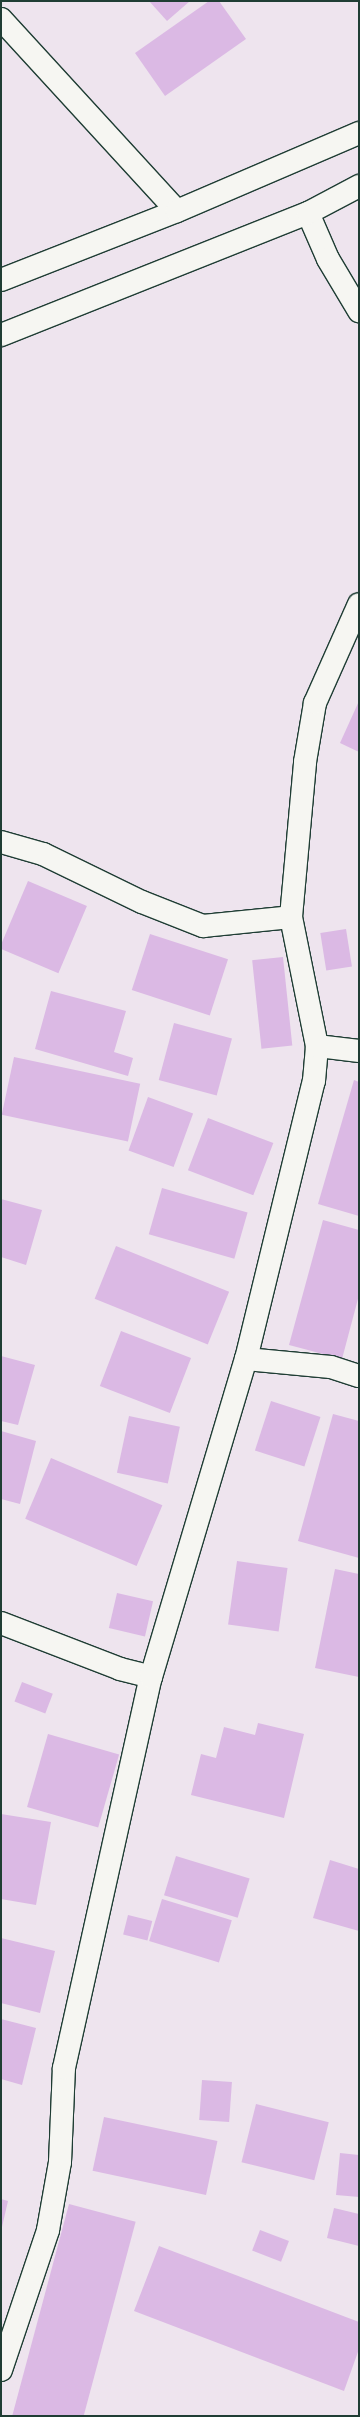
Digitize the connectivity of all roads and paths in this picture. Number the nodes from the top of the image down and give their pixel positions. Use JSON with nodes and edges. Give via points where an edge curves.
{"nodes":[{"id":1,"x":1,"y":19,"type":"edge"},
{"id":2,"x":359,"y":133,"type":"edge"},
{"id":3,"x":359,"y":186,"type":"edge"},
{"id":4,"x":177,"y":211,"type":"junction"},
{"id":5,"x":308,"y":213,"type":"junction"},
{"id":6,"x":1,"y":280,"type":"edge"},
{"id":7,"x":359,"y":311,"type":"edge"},
{"id":8,"x":1,"y":335,"type":"edge"},
{"id":9,"x":359,"y":604,"type":"edge"},
{"id":10,"x":1,"y":842,"type":"edge"},
{"id":11,"x":291,"y":916,"type":"junction"},
{"id":12,"x":317,"y":1046,"type":"junction"},
{"id":13,"x":359,"y":1051,"type":"edge"},
{"id":14,"x":246,"y":1359,"type":"junction"},
{"id":15,"x":359,"y":1376,"type":"edge"},
{"id":16,"x":1,"y":1623,"type":"edge"},
{"id":17,"x":151,"y":1677,"type":"junction"},
{"id":18,"x":1,"y":2370,"type":"edge"}],
"edges":[{"from":1,"to":4,"type":"main road"},
{"from":2,"to":4,"type":"main road"},
{"from":3,"to":5,"type":"main road"},
{"from":4,"to":6,"type":"main road"},
{"from":5,"to":7,"type":"main road","via":[[328,259]]},
{"from":5,"to":8,"type":"main road"},
{"from":9,"to":11,"type":"main road","via":[[315,703],[305,762]]},
{"from":10,"to":11,"type":"main road","via":[[43,854],[142,902],[203,926]]},
{"from":11,"to":12,"type":"main road"},
{"from":12,"to":13,"type":"main road"},
{"from":12,"to":14,"type":"main road","via":[[314,1081]]},
{"from":14,"to":15,"type":"main road","via":[[331,1367]]},
{"from":14,"to":17,"type":"main road"},
{"from":16,"to":17,"type":"main road","via":[[120,1669]]},
{"from":17,"to":18,"type":"main road","via":[[64,2068],[60,2162],[48,2230]]}]}
